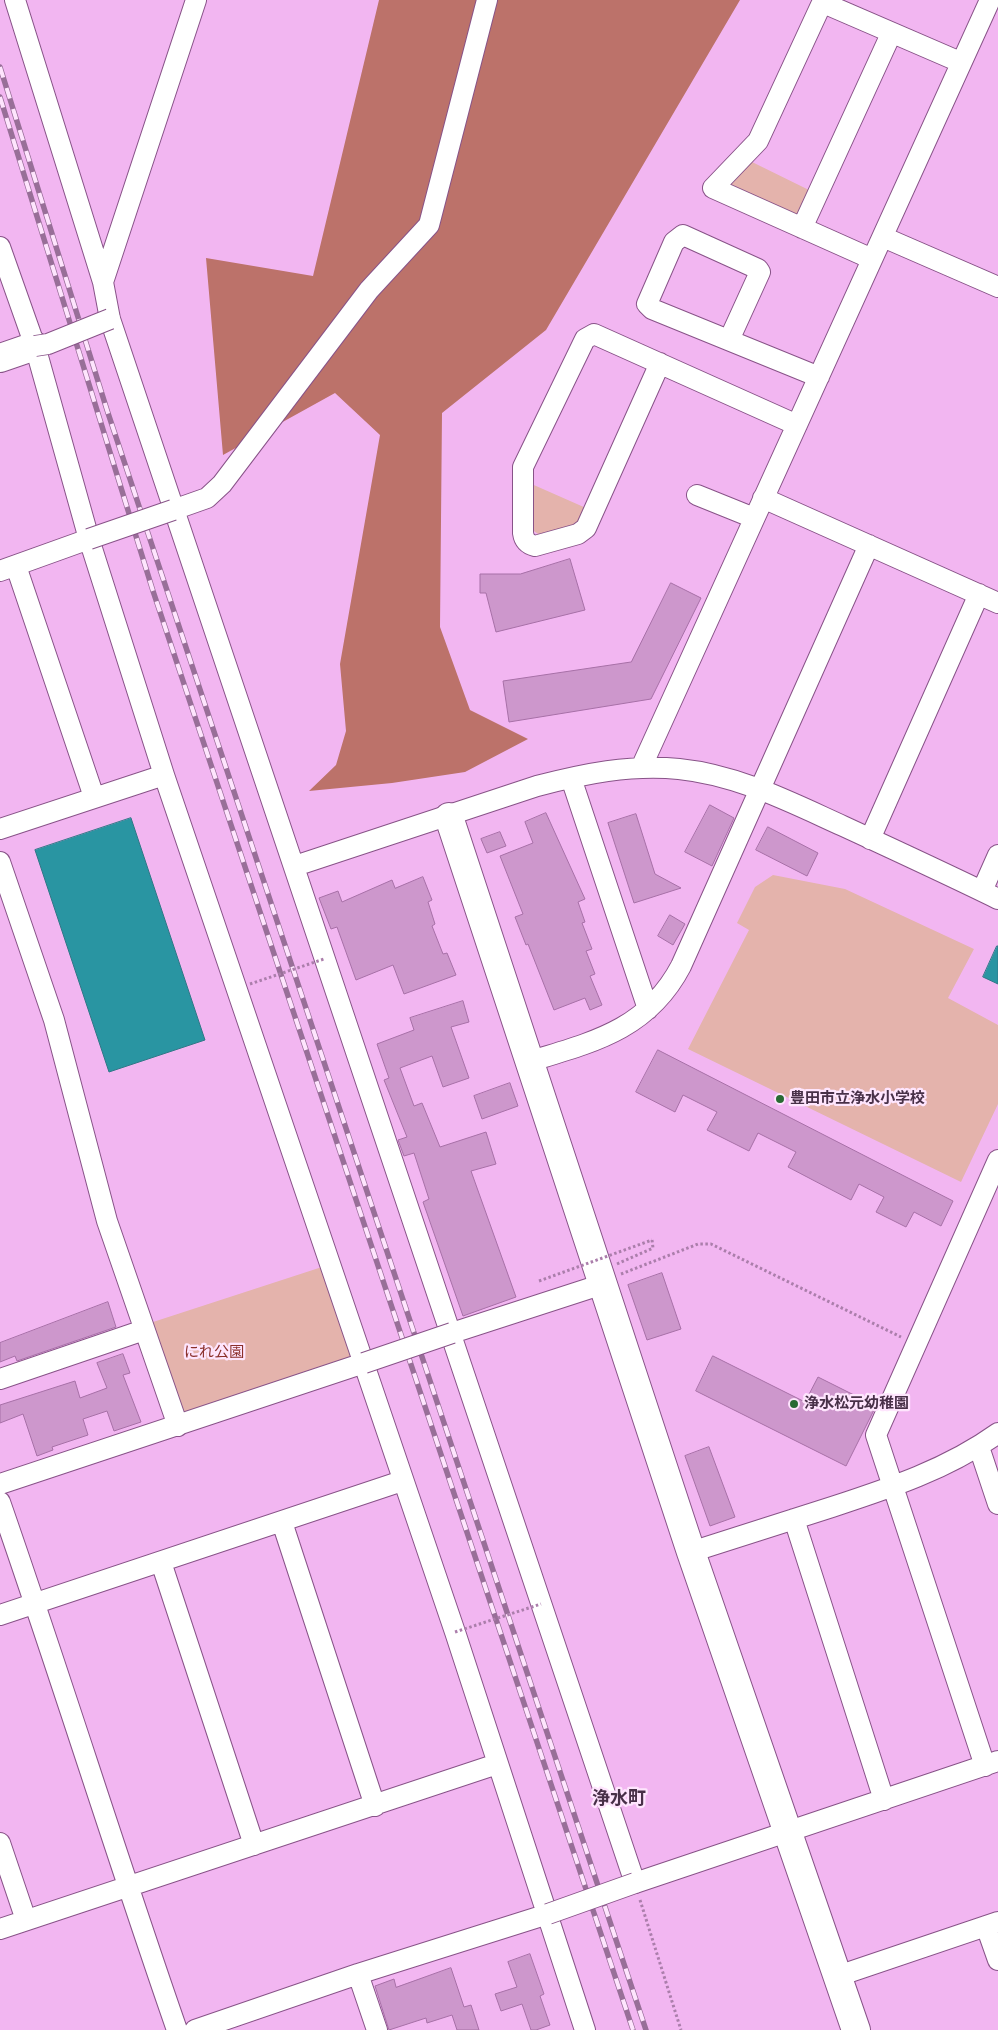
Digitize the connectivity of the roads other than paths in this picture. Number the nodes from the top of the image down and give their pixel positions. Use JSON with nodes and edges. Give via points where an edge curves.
{"nodes":[{"id":1,"x":15,"y":0,"type":"edge"},
{"id":2,"x":196,"y":0,"type":"edge"},
{"id":3,"x":487,"y":0,"type":"edge"},
{"id":4,"x":990,"y":0,"type":"edge"},
{"id":5,"x":891,"y":34,"type":"junction"},
{"id":6,"x":960,"y":62,"type":"junction"},
{"id":7,"x":802,"y":228,"type":"junction"},
{"id":8,"x":882,"y":237,"type":"junction"},
{"id":9,"x":0,"y":247,"type":"edge"},
{"id":10,"x":872,"y":259,"type":"junction"},
{"id":11,"x":103,"y":282,"type":"junction"},
{"id":12,"x":998,"y":288,"type":"edge"},
{"id":13,"x":110,"y":319,"type":"junction"},
{"id":14,"x":730,"y":340,"type":"junction"},
{"id":15,"x":35,"y":346,"type":"junction"},
{"id":16,"x":0,"y":358,"type":"edge"},
{"id":17,"x":660,"y":364,"type":"junction"},
{"id":18,"x":819,"y":377,"type":"junction"},
{"id":19,"x":796,"y":425,"type":"junction"},
{"id":20,"x":697,"y":495,"type":"dead end"},
{"id":21,"x":763,"y":498,"type":"junction"},
{"id":22,"x":173,"y":510,"type":"junction"},
{"id":23,"x":754,"y":518,"type":"junction"},
{"id":24,"x":89,"y":539,"type":"junction"},
{"id":25,"x":869,"y":545,"type":"junction"},
{"id":26,"x":8,"y":568,"type":"edge"},
{"id":27,"x":979,"y":594,"type":"junction"},
{"id":28,"x":998,"y":603,"type":"edge"},
{"id":29,"x":641,"y":768,"type":"junction"},
{"id":30,"x":164,"y":775,"type":"junction"},
{"id":31,"x":570,"y":778,"type":"junction"},
{"id":32,"x":761,"y":788,"type":"junction"},
{"id":33,"x":94,"y":798,"type":"junction"},
{"id":34,"x":449,"y":817,"type":"junction"},
{"id":35,"x":0,"y":829,"type":"edge"},
{"id":36,"x":870,"y":839,"type":"junction"},
{"id":37,"x":998,"y":855,"type":"edge"},
{"id":38,"x":0,"y":862,"type":"edge"},
{"id":39,"x":295,"y":866,"type":"junction"},
{"id":40,"x":990,"y":895,"type":"edge"},
{"id":41,"x":648,"y":1009,"type":"junction"},
{"id":42,"x":531,"y":1062,"type":"junction"},
{"id":43,"x":998,"y":1160,"type":"edge"},
{"id":44,"x":610,"y":1275,"type":"junction"},
{"id":45,"x":144,"y":1330,"type":"junction"},
{"id":46,"x":452,"y":1333,"type":"junction"},
{"id":47,"x":364,"y":1363,"type":"junction"},
{"id":48,"x":0,"y":1378,"type":"edge"},
{"id":49,"x":178,"y":1426,"type":"junction"},
{"id":50,"x":998,"y":1433,"type":"edge"},
{"id":51,"x":979,"y":1447,"type":"junction"},
{"id":52,"x":402,"y":1481,"type":"junction"},
{"id":53,"x":0,"y":1484,"type":"edge"},
{"id":54,"x":893,"y":1487,"type":"junction"},
{"id":55,"x":0,"y":1502,"type":"edge"},
{"id":56,"x":998,"y":1504,"type":"edge"},
{"id":57,"x":794,"y":1519,"type":"junction"},
{"id":58,"x":282,"y":1522,"type":"junction"},
{"id":59,"x":691,"y":1552,"type":"junction"},
{"id":60,"x":161,"y":1562,"type":"junction"},
{"id":61,"x":36,"y":1603,"type":"junction"},
{"id":62,"x":0,"y":1615,"type":"edge"},
{"id":63,"x":497,"y":1764,"type":"junction"},
{"id":64,"x":992,"y":1764,"type":"edge"},
{"id":65,"x":884,"y":1800,"type":"junction"},
{"id":66,"x":374,"y":1806,"type":"junction"},
{"id":67,"x":788,"y":1830,"type":"junction"},
{"id":68,"x":0,"y":1843,"type":"edge"},
{"id":69,"x":254,"y":1846,"type":"junction"},
{"id":70,"x":635,"y":1883,"type":"junction"},
{"id":71,"x":128,"y":1887,"type":"junction"},
{"id":72,"x":548,"y":1914,"type":"junction"},
{"id":73,"x":26,"y":1920,"type":"junction"},
{"id":74,"x":992,"y":1924,"type":"edge"},
{"id":75,"x":0,"y":1929,"type":"edge"},
{"id":76,"x":998,"y":1960,"type":"edge"},
{"id":77,"x":358,"y":1974,"type":"junction"},
{"id":78,"x":838,"y":1976,"type":"junction"},
{"id":79,"x":177,"y":2030,"type":"edge"},
{"id":80,"x":195,"y":2030,"type":"edge"},
{"id":81,"x":377,"y":2030,"type":"edge"},
{"id":82,"x":585,"y":2030,"type":"edge"},
{"id":83,"x":856,"y":2030,"type":"edge"}],
"edges":[{"from":1,"to":11,"type":"street"},
{"from":2,"to":11,"type":"street"},
{"from":3,"to":22,"type":"street","via":[[429,225],[369,290],[222,484],[207,498]]},
{"from":4,"to":6,"type":"street"},
{"from":5,"to":6,"type":"street"},
{"from":5,"to":7,"type":"street"},
{"from":5,"to":7,"type":"street","via":[[828,4],[821,5],[758,141],[713,188]]},
{"from":6,"to":8,"type":"street"},
{"from":7,"to":10,"type":"street"},
{"from":8,"to":10,"type":"street"},
{"from":8,"to":12,"type":"street"},
{"from":9,"to":15,"type":"street"},
{"from":10,"to":18,"type":"street"},
{"from":11,"to":13,"type":"street"},
{"from":13,"to":15,"type":"street","bridge":true,"via":[[48,344]]},
{"from":13,"to":22,"type":"street"},
{"from":14,"to":14,"type":"street","via":[[652,309],[647,304],[674,242],[683,235],[758,268],[760,272]]},
{"from":14,"to":18,"type":"street"},
{"from":15,"to":16,"type":"street"},
{"from":15,"to":24,"type":"street"},
{"from":17,"to":17,"type":"street","via":[[594,334],[584,338],[523,467],[524,540],[535,546],[578,534],[586,528]]},
{"from":17,"to":19,"type":"street"},
{"from":18,"to":19,"type":"street"},
{"from":19,"to":21,"type":"street"},
{"from":20,"to":23,"type":"street"},
{"from":21,"to":23,"type":"street"},
{"from":21,"to":25,"type":"street"},
{"from":22,"to":24,"type":"street","bridge":true},
{"from":22,"to":39,"type":"street"},
{"from":23,"to":29,"type":"street"},
{"from":24,"to":26,"type":"street"},
{"from":24,"to":30,"type":"street"},
{"from":25,"to":27,"type":"street"},
{"from":25,"to":32,"type":"street"},
{"from":26,"to":33,"type":"street"},
{"from":27,"to":28,"type":"street"},
{"from":27,"to":36,"type":"street"},
{"from":29,"to":31,"type":"street"},
{"from":29,"to":32,"type":"street","via":[[679,769]]},
{"from":30,"to":33,"type":"street"},
{"from":30,"to":47,"type":"street"},
{"from":31,"to":34,"type":"street","via":[[537,786]]},
{"from":31,"to":41,"type":"street"},
{"from":32,"to":36,"type":"street"},
{"from":32,"to":41,"type":"street","via":[[681,966],[664,994]]},
{"from":33,"to":35,"type":"street"},
{"from":34,"to":39,"type":"street"},
{"from":34,"to":42,"type":"street"},
{"from":36,"to":40,"type":"street"},
{"from":37,"to":40,"type":"street"},
{"from":38,"to":45,"type":"street","via":[[54,1020],[107,1221]]},
{"from":39,"to":46,"type":"street"},
{"from":41,"to":42,"type":"street","via":[[609,1036]]},
{"from":42,"to":44,"type":"street"},
{"from":43,"to":54,"type":"street","via":[[876,1435]]},
{"from":44,"to":46,"type":"street"},
{"from":44,"to":59,"type":"street"},
{"from":45,"to":48,"type":"street"},
{"from":45,"to":49,"type":"street"},
{"from":46,"to":47,"type":"street","bridge":true},
{"from":46,"to":70,"type":"street"},
{"from":47,"to":49,"type":"street"},
{"from":47,"to":52,"type":"street"},
{"from":49,"to":53,"type":"street"},
{"from":50,"to":51,"type":"street"},
{"from":51,"to":54,"type":"street"},
{"from":51,"to":56,"type":"street"},
{"from":52,"to":58,"type":"street"},
{"from":52,"to":63,"type":"street"},
{"from":54,"to":57,"type":"street"},
{"from":54,"to":64,"type":"street"},
{"from":55,"to":61,"type":"street"},
{"from":57,"to":59,"type":"street"},
{"from":57,"to":65,"type":"street"},
{"from":58,"to":60,"type":"street"},
{"from":58,"to":66,"type":"street"},
{"from":59,"to":67,"type":"street"},
{"from":60,"to":61,"type":"street"},
{"from":60,"to":69,"type":"street"},
{"from":61,"to":62,"type":"street"},
{"from":61,"to":71,"type":"street"},
{"from":63,"to":66,"type":"street"},
{"from":63,"to":72,"type":"street"},
{"from":64,"to":65,"type":"street"},
{"from":65,"to":67,"type":"street"},
{"from":66,"to":69,"type":"street"},
{"from":67,"to":70,"type":"street"},
{"from":67,"to":78,"type":"street"},
{"from":68,"to":73,"type":"street"},
{"from":69,"to":71,"type":"street"},
{"from":70,"to":72,"type":"street","bridge":true},
{"from":71,"to":73,"type":"street"},
{"from":71,"to":79,"type":"street"},
{"from":72,"to":77,"type":"street"},
{"from":72,"to":82,"type":"street"},
{"from":73,"to":75,"type":"street"},
{"from":74,"to":76,"type":"street"},
{"from":74,"to":78,"type":"street"},
{"from":77,"to":80,"type":"street"},
{"from":77,"to":81,"type":"street"},
{"from":78,"to":83,"type":"street"}]}
